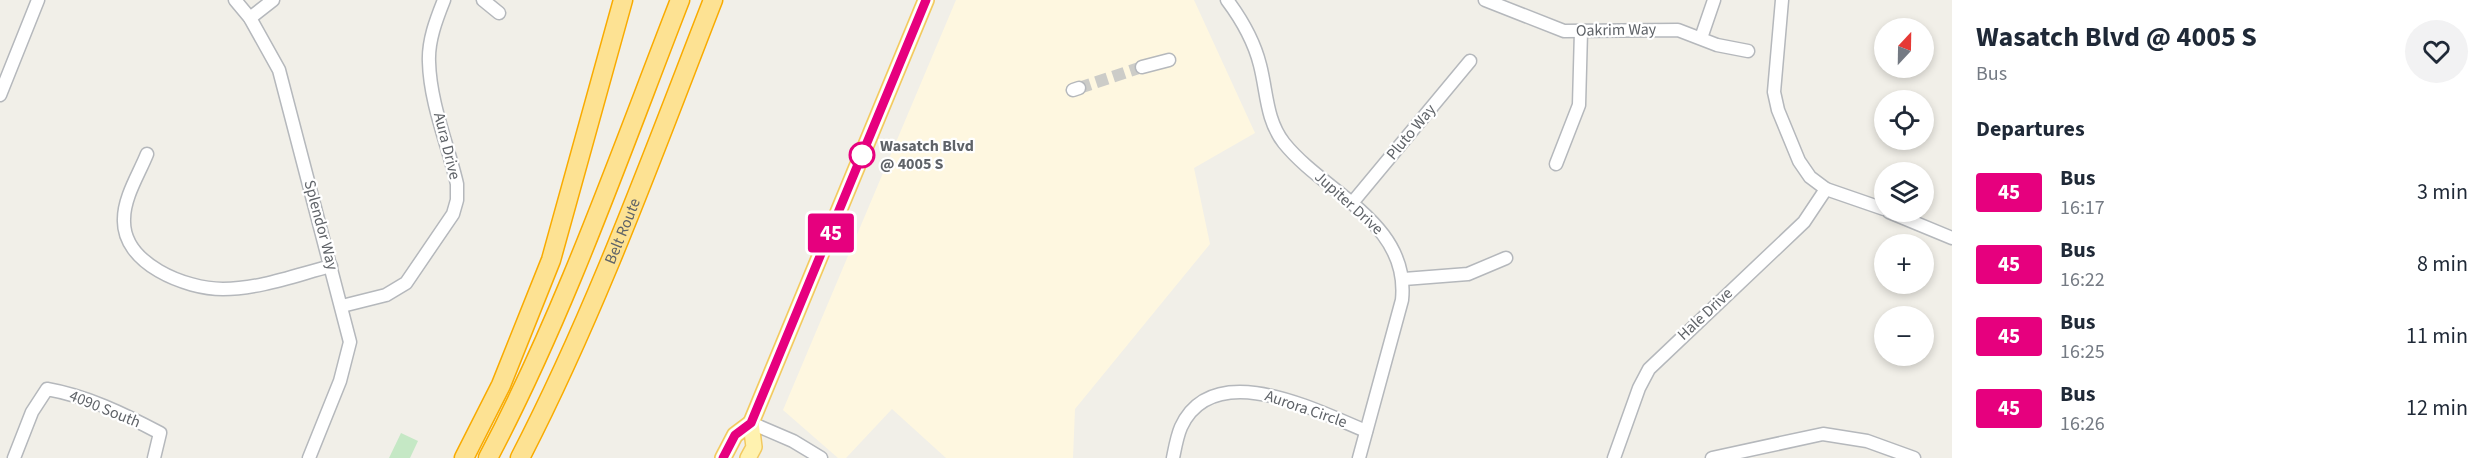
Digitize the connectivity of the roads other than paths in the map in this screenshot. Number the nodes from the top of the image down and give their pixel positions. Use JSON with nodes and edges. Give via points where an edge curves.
{"nodes":[{"id":1,"x":38,"y":0,"type":"edge"},
{"id":2,"x":235,"y":0,"type":"edge"},
{"id":3,"x":273,"y":0,"type":"edge"},
{"id":4,"x":444,"y":0,"type":"edge"},
{"id":5,"x":483,"y":0,"type":"edge"},
{"id":6,"x":623,"y":0,"type":"edge"},
{"id":7,"x":680,"y":0,"type":"edge"},
{"id":8,"x":713,"y":0,"type":"edge"},
{"id":9,"x":926,"y":0,"type":"edge"},
{"id":10,"x":1227,"y":0,"type":"edge"},
{"id":11,"x":1485,"y":0,"type":"edge"},
{"id":12,"x":1714,"y":0,"type":"edge"},
{"id":13,"x":1782,"y":0,"type":"edge"},
{"id":14,"x":498,"y":13,"type":"dead end"},
{"id":15,"x":250,"y":18,"type":"junction"},
{"id":16,"x":1581,"y":31,"type":"junction"},
{"id":17,"x":1701,"y":38,"type":"junction"},
{"id":18,"x":1748,"y":51,"type":"dead end"},
{"id":19,"x":1169,"y":60,"type":"dead end"},
{"id":20,"x":1470,"y":61,"type":"dead end"},
{"id":21,"x":1142,"y":67,"type":"tunnel mouth"},
{"id":22,"x":0,"y":95,"type":"edge"},
{"id":23,"x":147,"y":154,"type":"dead end"},
{"id":24,"x":1556,"y":164,"type":"dead end"},
{"id":25,"x":1826,"y":189,"type":"junction"},
{"id":26,"x":1352,"y":203,"type":"junction"},
{"id":27,"x":1874,"y":206,"type":"edge"},
{"id":28,"x":1913,"y":222,"type":"edge"},
{"id":29,"x":1952,"y":238,"type":"edge"},
{"id":30,"x":1506,"y":258,"type":"dead end"},
{"id":31,"x":332,"y":266,"type":"junction"},
{"id":32,"x":1404,"y":279,"type":"junction"},
{"id":33,"x":342,"y":306,"type":"junction"},
{"id":34,"x":751,"y":423,"type":"junction"},
{"id":35,"x":1366,"y":431,"type":"junction"},
{"id":36,"x":14,"y":458,"type":"edge"},
{"id":37,"x":154,"y":458,"type":"edge"},
{"id":38,"x":309,"y":458,"type":"edge"},
{"id":39,"x":464,"y":458,"type":"edge"},
{"id":40,"x":488,"y":458,"type":"edge"},
{"id":41,"x":520,"y":458,"type":"edge"},
{"id":42,"x":723,"y":458,"type":"edge"},
{"id":43,"x":747,"y":458,"type":"edge"},
{"id":44,"x":821,"y":458,"type":"edge"},
{"id":45,"x":1173,"y":458,"type":"edge"},
{"id":46,"x":1359,"y":458,"type":"edge"},
{"id":47,"x":1614,"y":458,"type":"edge"},
{"id":48,"x":1712,"y":458,"type":"edge"},
{"id":49,"x":1914,"y":458,"type":"edge"}],
"edges":[{"from":1,"to":22,"type":"street"},
{"from":2,"to":15,"type":"street","name":"Splendor Way"},
{"from":3,"to":15,"type":"street"},
{"from":4,"to":33,"type":"street","name":"Aura Drive","via":[[434,24],[429,62],[457,184],[453,214],[406,283],[386,295]]},
{"from":5,"to":14,"type":"street"},
{"from":6,"to":39,"type":"highway","via":[[551,260],[501,385]]},
{"from":7,"to":40,"type":"highway","name":"Belt Route","via":[[581,254],[518,402]]},
{"from":8,"to":41,"type":"highway","name":"Belt Route","via":[[606,275]]},
{"from":9,"to":34,"type":"main road"},
{"from":10,"to":26,"type":"street","name":"Jupiter Drive","via":[[1256,52],[1267,107],[1279,136],[1296,156]]},
{"from":11,"to":16,"type":"street","name":"Oakrim Way","via":[[1556,29]]},
{"from":12,"to":17,"type":"street"},
{"from":13,"to":25,"type":"street","via":[[1774,72],[1776,101],[1799,161],[1810,177]]},
{"from":15,"to":31,"type":"street","name":"Splendor Way","via":[[279,70]]},
{"from":16,"to":17,"type":"street","name":"Oakrim Way","via":[[1672,30]]},
{"from":16,"to":24,"type":"street","via":[[1579,105]]},
{"from":17,"to":18,"type":"street","name":"Oakrim Way"},
{"from":19,"to":21,"type":"street"},
{"from":20,"to":26,"type":"street","name":"Pluto Way"},
{"from":23,"to":31,"type":"street","via":[[123,217],[127,240],[142,262],[188,282],[221,289],[251,286]]},
{"from":25,"to":27,"type":"street"},
{"from":25,"to":47,"type":"street","name":"Hale Drive","via":[[1804,222],[1649,369]]},
{"from":26,"to":32,"type":"street","name":"Jupiter Drive","via":[[1392,245]]},
{"from":28,"to":29,"type":"street"},
{"from":30,"to":32,"type":"street","via":[[1468,274]]},
{"from":31,"to":33,"type":"street","name":"Splendor Way"},
{"from":32,"to":35,"type":"street","name":"Jupiter Drive","via":[[1397,324]]},
{"from":33,"to":38,"type":"street","name":"Splendor Way","via":[[350,342],[347,359]]},
{"from":34,"to":42,"type":"main road","via":[[735,435]]},
{"from":34,"to":43,"type":"main road","via":[[754,447]]},
{"from":34,"to":44,"type":"street"},
{"from":35,"to":45,"type":"street","name":"Aurora Circle","via":[[1270,394],[1236,393],[1207,401],[1187,417]]},
{"from":35,"to":46,"type":"street","name":"Jupiter Drive"},
{"from":36,"to":37,"type":"street","name":"4090 South","via":[[32,412],[47,389],[70,393],[160,433]]},
{"from":48,"to":49,"type":"street","via":[[1823,434],[1855,438]]}]}
